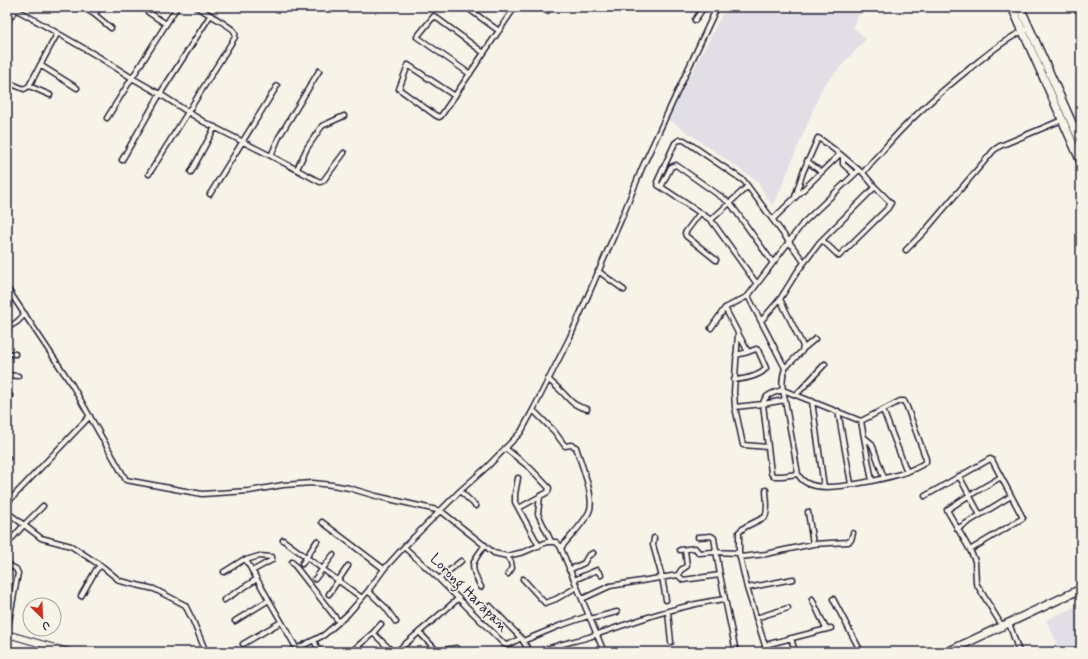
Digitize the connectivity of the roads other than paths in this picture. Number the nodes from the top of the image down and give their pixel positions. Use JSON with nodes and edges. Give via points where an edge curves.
{"nodes":[{"id":1,"x":83,"y":7,"type":"edge"},
{"id":2,"x":101,"y":7,"type":"edge"},
{"id":3,"x":197,"y":7,"type":"edge"},
{"id":4,"x":466,"y":7,"type":"edge"},
{"id":5,"x":515,"y":7,"type":"edge"},
{"id":6,"x":541,"y":7,"type":"edge"},
{"id":7,"x":550,"y":7,"type":"edge"},
{"id":8,"x":704,"y":7,"type":"edge"},
{"id":9,"x":717,"y":7,"type":"edge"},
{"id":10,"x":1012,"y":7,"type":"edge"},
{"id":11,"x":1020,"y":7,"type":"edge"},
{"id":12,"x":14,"y":8,"type":"edge"},
{"id":13,"x":175,"y":8,"type":"edge"},
{"id":14,"x":148,"y":12,"type":"dead end"},
{"id":15,"x":94,"y":14,"type":"junction"},
{"id":16,"x":210,"y":16,"type":"junction"},
{"id":17,"x":695,"y":20,"type":"dead end"},
{"id":18,"x":7,"y":22,"type":"edge"},
{"id":19,"x":166,"y":24,"type":"junction"},
{"id":20,"x":111,"y":28,"type":"dead end"},
{"id":21,"x":1026,"y":29,"type":"junction"},
{"id":22,"x":499,"y":31,"type":"junction"},
{"id":23,"x":57,"y":34,"type":"junction"},
{"id":24,"x":484,"y":53,"type":"junction"},
{"id":25,"x":40,"y":65,"type":"junction"},
{"id":26,"x":319,"y":71,"type":"dead end"},
{"id":27,"x":470,"y":74,"type":"junction"},
{"id":28,"x":132,"y":78,"type":"junction"},
{"id":29,"x":7,"y":82,"type":"edge"},
{"id":30,"x":29,"y":86,"type":"junction"},
{"id":31,"x":276,"y":86,"type":"dead end"},
{"id":32,"x":77,"y":88,"type":"dead end"},
{"id":33,"x":160,"y":94,"type":"junction"},
{"id":34,"x":50,"y":95,"type":"dead end"},
{"id":35,"x":455,"y":96,"type":"junction"},
{"id":36,"x":188,"y":112,"type":"junction"},
{"id":37,"x":344,"y":116,"type":"dead end"},
{"id":38,"x":107,"y":118,"type":"dead end"},
{"id":39,"x":1063,"y":119,"type":"junction"},
{"id":40,"x":214,"y":127,"type":"junction"},
{"id":41,"x":242,"y":142,"type":"junction"},
{"id":42,"x":1081,"y":143,"type":"edge"},
{"id":43,"x":344,"y":152,"type":"dead end"},
{"id":44,"x":841,"y":155,"type":"junction"},
{"id":45,"x":271,"y":156,"type":"junction"},
{"id":46,"x":122,"y":160,"type":"dead end"},
{"id":47,"x":807,"y":161,"type":"junction"},
{"id":48,"x":1081,"y":162,"type":"edge"},
{"id":49,"x":297,"y":169,"type":"junction"},
{"id":50,"x":859,"y":170,"type":"junction"},
{"id":51,"x":191,"y":172,"type":"dead end"},
{"id":52,"x":821,"y":172,"type":"junction"},
{"id":53,"x":149,"y":174,"type":"dead end"},
{"id":54,"x":854,"y":174,"type":"junction"},
{"id":55,"x":864,"y":174,"type":"junction"},
{"id":56,"x":748,"y":186,"type":"junction"},
{"id":57,"x":661,"y":187,"type":"junction"},
{"id":58,"x":875,"y":187,"type":"junction"},
{"id":59,"x":210,"y":194,"type":"dead end"},
{"id":60,"x":795,"y":198,"type":"junction"},
{"id":61,"x":730,"y":203,"type":"junction"},
{"id":62,"x":700,"y":213,"type":"junction"},
{"id":63,"x":773,"y":219,"type":"junction"},
{"id":64,"x":711,"y":220,"type":"junction"},
{"id":65,"x":822,"y":240,"type":"junction"},
{"id":66,"x":789,"y":241,"type":"junction"},
{"id":67,"x":906,"y":250,"type":"dead end"},
{"id":68,"x":716,"y":260,"type":"dead end"},
{"id":69,"x":804,"y":262,"type":"junction"},
{"id":70,"x":773,"y":263,"type":"junction"},
{"id":71,"x":598,"y":271,"type":"junction"},
{"id":72,"x":757,"y":284,"type":"junction"},
{"id":73,"x":7,"y":288,"type":"edge"},
{"id":74,"x":624,"y":290,"type":"dead end"},
{"id":75,"x":748,"y":296,"type":"junction"},
{"id":76,"x":780,"y":299,"type":"junction"},
{"id":77,"x":725,"y":308,"type":"junction"},
{"id":78,"x":25,"y":314,"type":"junction"},
{"id":79,"x":761,"y":321,"type":"junction"},
{"id":80,"x":7,"y":328,"type":"edge"},
{"id":81,"x":711,"y":328,"type":"dead end"},
{"id":82,"x":738,"y":332,"type":"junction"},
{"id":83,"x":815,"y":339,"type":"dead end"},
{"id":84,"x":803,"y":349,"type":"junction"},
{"id":85,"x":748,"y":352,"type":"junction"},
{"id":86,"x":7,"y":353,"type":"edge"},
{"id":87,"x":15,"y":354,"type":"dead end"},
{"id":88,"x":736,"y":355,"type":"junction"},
{"id":89,"x":825,"y":364,"type":"dead end"},
{"id":90,"x":785,"y":368,"type":"junction"},
{"id":91,"x":7,"y":375,"type":"edge"},
{"id":92,"x":18,"y":376,"type":"dead end"},
{"id":93,"x":548,"y":379,"type":"junction"},
{"id":94,"x":734,"y":380,"type":"junction"},
{"id":95,"x":783,"y":390,"type":"junction"},
{"id":96,"x":796,"y":395,"type":"junction"},
{"id":97,"x":785,"y":400,"type":"junction"},
{"id":98,"x":812,"y":401,"type":"junction"},
{"id":99,"x":763,"y":404,"type":"junction"},
{"id":100,"x":735,"y":407,"type":"junction"},
{"id":101,"x":587,"y":409,"type":"dead end"},
{"id":102,"x":533,"y":410,"type":"junction"},
{"id":103,"x":883,"y":410,"type":"junction"},
{"id":104,"x":838,"y":412,"type":"junction"},
{"id":105,"x":90,"y":416,"type":"junction"},
{"id":106,"x":862,"y":421,"type":"junction"},
{"id":107,"x":865,"y":438,"type":"junction"},
{"id":108,"x":768,"y":447,"type":"junction"},
{"id":109,"x":505,"y":448,"type":"junction"},
{"id":110,"x":907,"y":472,"type":"junction"},
{"id":111,"x":798,"y":474,"type":"junction"},
{"id":112,"x":959,"y":476,"type":"junction"},
{"id":113,"x":1001,"y":477,"type":"junction"},
{"id":114,"x":518,"y":478,"type":"dead end"},
{"id":115,"x":884,"y":478,"type":"junction"},
{"id":116,"x":872,"y":481,"type":"junction"},
{"id":117,"x":851,"y":484,"type":"junction"},
{"id":118,"x":824,"y":487,"type":"junction"},
{"id":119,"x":766,"y":490,"type":"dead end"},
{"id":120,"x":460,"y":491,"type":"junction"},
{"id":121,"x":969,"y":495,"type":"junction"},
{"id":122,"x":540,"y":496,"type":"junction"},
{"id":123,"x":925,"y":496,"type":"dead end"},
{"id":124,"x":1011,"y":496,"type":"junction"},
{"id":125,"x":7,"y":503,"type":"edge"},
{"id":126,"x":43,"y":506,"type":"dead end"},
{"id":127,"x":476,"y":506,"type":"dead end"},
{"id":128,"x":519,"y":508,"type":"junction"},
{"id":129,"x":441,"y":511,"type":"junction"},
{"id":130,"x":7,"y":512,"type":"edge"},
{"id":131,"x":808,"y":512,"type":"dead end"},
{"id":132,"x":980,"y":514,"type":"junction"},
{"id":133,"x":322,"y":522,"type":"dead end"},
{"id":134,"x":24,"y":525,"type":"junction"},
{"id":135,"x":957,"y":529,"type":"junction"},
{"id":136,"x":853,"y":533,"type":"dead end"},
{"id":137,"x":698,"y":537,"type":"dead end"},
{"id":138,"x":654,"y":538,"type":"dead end"},
{"id":139,"x":283,"y":540,"type":"dead end"},
{"id":140,"x":317,"y":541,"type":"dead end"},
{"id":141,"x":551,"y":541,"type":"junction"},
{"id":142,"x":7,"y":544,"type":"edge"},
{"id":143,"x":813,"y":544,"type":"junction"},
{"id":144,"x":485,"y":545,"type":"junction"},
{"id":145,"x":404,"y":546,"type":"junction"},
{"id":146,"x":539,"y":546,"type":"junction"},
{"id":147,"x":561,"y":548,"type":"junction"},
{"id":148,"x":970,"y":550,"type":"junction"},
{"id":149,"x":717,"y":552,"type":"junction"},
{"id":150,"x":593,"y":553,"type":"dead end"},
{"id":151,"x":332,"y":555,"type":"dead end"},
{"id":152,"x":740,"y":555,"type":"junction"},
{"id":153,"x":508,"y":556,"type":"junction"},
{"id":154,"x":306,"y":557,"type":"junction"},
{"id":155,"x":246,"y":560,"type":"junction"},
{"id":156,"x":461,"y":561,"type":"dead end"},
{"id":157,"x":292,"y":562,"type":"dead end"},
{"id":158,"x":7,"y":564,"type":"edge"},
{"id":159,"x":302,"y":564,"type":"dead end"},
{"id":160,"x":100,"y":566,"type":"junction"},
{"id":161,"x":348,"y":566,"type":"dead end"},
{"id":162,"x":323,"y":569,"type":"junction"},
{"id":163,"x":384,"y":569,"type":"junction"},
{"id":164,"x":569,"y":570,"type":"junction"},
{"id":165,"x":252,"y":571,"type":"junction"},
{"id":166,"x":224,"y":572,"type":"dead end"},
{"id":167,"x":508,"y":574,"type":"dead end"},
{"id":168,"x":601,"y":575,"type":"dead end"},
{"id":169,"x":678,"y":575,"type":"junction"},
{"id":170,"x":720,"y":576,"type":"junction"},
{"id":171,"x":662,"y":577,"type":"junction"},
{"id":172,"x":257,"y":579,"type":"junction"},
{"id":173,"x":315,"y":579,"type":"dead end"},
{"id":174,"x":439,"y":579,"type":"junction"},
{"id":175,"x":523,"y":579,"type":"dead end"},
{"id":176,"x":338,"y":580,"type":"junction"},
{"id":177,"x":574,"y":580,"type":"junction"},
{"id":178,"x":793,"y":580,"type":"dead end"},
{"id":179,"x":481,"y":587,"type":"dead end"},
{"id":180,"x":576,"y":587,"type":"junction"},
{"id":181,"x":747,"y":588,"type":"junction"},
{"id":182,"x":1081,"y":589,"type":"edge"},
{"id":183,"x":368,"y":591,"type":"junction"},
{"id":184,"x":329,"y":594,"type":"dead end"},
{"id":185,"x":81,"y":596,"type":"dead end"},
{"id":186,"x":362,"y":598,"type":"junction"},
{"id":187,"x":459,"y":598,"type":"junction"},
{"id":188,"x":582,"y":599,"type":"junction"},
{"id":189,"x":725,"y":599,"type":"junction"},
{"id":190,"x":812,"y":599,"type":"dead end"},
{"id":191,"x":833,"y":599,"type":"dead end"},
{"id":192,"x":224,"y":600,"type":"dead end"},
{"id":193,"x":269,"y":600,"type":"junction"},
{"id":194,"x":666,"y":600,"type":"dead end"},
{"id":195,"x":490,"y":606,"type":"dead end"},
{"id":196,"x":788,"y":608,"type":"dead end"},
{"id":197,"x":616,"y":612,"type":"dead end"},
{"id":198,"x":668,"y":612,"type":"junction"},
{"id":199,"x":589,"y":617,"type":"junction"},
{"id":200,"x":756,"y":618,"type":"junction"},
{"id":201,"x":235,"y":621,"type":"dead end"},
{"id":202,"x":281,"y":622,"type":"junction"},
{"id":203,"x":339,"y":622,"type":"junction"},
{"id":204,"x":396,"y":622,"type":"dead end"},
{"id":205,"x":1009,"y":623,"type":"junction"},
{"id":206,"x":381,"y":624,"type":"dead end"},
{"id":207,"x":1002,"y":626,"type":"junction"},
{"id":208,"x":831,"y":628,"type":"dead end"},
{"id":209,"x":826,"y":630,"type":"junction"},
{"id":210,"x":419,"y":632,"type":"junction"},
{"id":211,"x":7,"y":633,"type":"edge"},
{"id":212,"x":373,"y":633,"type":"junction"},
{"id":213,"x":597,"y":633,"type":"junction"},
{"id":214,"x":791,"y":638,"type":"junction"},
{"id":215,"x":314,"y":640,"type":"junction"},
{"id":216,"x":522,"y":640,"type":"junction"},
{"id":217,"x":671,"y":642,"type":"dead end"},
{"id":218,"x":243,"y":644,"type":"dead end"},
{"id":219,"x":765,"y":645,"type":"junction"},
{"id":220,"x":297,"y":649,"type":"junction"},
{"id":221,"x":392,"y":651,"type":"edge"},
{"id":222,"x":69,"y":652,"type":"edge"},
{"id":223,"x":206,"y":652,"type":"edge"},
{"id":224,"x":290,"y":652,"type":"edge"},
{"id":225,"x":319,"y":652,"type":"edge"},
{"id":226,"x":351,"y":652,"type":"edge"},
{"id":227,"x":461,"y":652,"type":"edge"},
{"id":228,"x":530,"y":652,"type":"edge"},
{"id":229,"x":539,"y":652,"type":"edge"},
{"id":230,"x":604,"y":652,"type":"edge"},
{"id":231,"x":736,"y":652,"type":"edge"},
{"id":232,"x":767,"y":652,"type":"edge"},
{"id":233,"x":796,"y":652,"type":"edge"},
{"id":234,"x":861,"y":652,"type":"edge"},
{"id":235,"x":947,"y":652,"type":"edge"},
{"id":236,"x":1019,"y":652,"type":"edge"}],
"edges":[{"from":1,"to":15,"type":"street"},
{"from":2,"to":15,"type":"street"},
{"from":3,"to":16,"type":"street"},
{"from":4,"to":22,"type":"street"},
{"from":5,"to":22,"type":"street"},
{"from":6,"to":7,"type":"street","via":[[547,11]]},
{"from":8,"to":17,"type":"street"},
{"from":9,"to":71,"type":"street","via":[[642,168]]},
{"from":10,"to":21,"type":"highway"},
{"from":11,"to":21,"type":"highway"},
{"from":12,"to":18,"type":"street"},
{"from":12,"to":23,"type":"street"},
{"from":13,"to":19,"type":"street"},
{"from":14,"to":19,"type":"street"},
{"from":15,"to":20,"type":"street"},
{"from":16,"to":33,"type":"street"},
{"from":16,"to":36,"type":"street","via":[[233,29],[235,33]]},
{"from":19,"to":28,"type":"street"},
{"from":21,"to":39,"type":"highway"},
{"from":21,"to":42,"type":"highway"},
{"from":21,"to":55,"type":"street","via":[[998,46],[944,88],[907,122]]},
{"from":22,"to":24,"type":"street"},
{"from":23,"to":25,"type":"street"},
{"from":23,"to":28,"type":"street"},
{"from":24,"to":27,"type":"street"},
{"from":24,"to":27,"type":"street","via":[[434,16],[417,37]]},
{"from":25,"to":30,"type":"street"},
{"from":25,"to":32,"type":"street"},
{"from":26,"to":45,"type":"street","via":[[279,137]]},
{"from":27,"to":35,"type":"street"},
{"from":28,"to":33,"type":"street"},
{"from":28,"to":38,"type":"street"},
{"from":29,"to":30,"type":"street","via":[[24,89]]},
{"from":30,"to":34,"type":"street"},
{"from":31,"to":41,"type":"street"},
{"from":33,"to":36,"type":"street"},
{"from":33,"to":46,"type":"street"},
{"from":35,"to":35,"type":"street","via":[[439,117],[399,89],[408,65]]},
{"from":36,"to":40,"type":"street"},
{"from":36,"to":53,"type":"street"},
{"from":37,"to":49,"type":"street","via":[[322,126]]},
{"from":39,"to":48,"type":"highway"},
{"from":39,"to":67,"type":"street","via":[[994,150]]},
{"from":40,"to":41,"type":"street"},
{"from":40,"to":51,"type":"street"},
{"from":41,"to":45,"type":"street"},
{"from":41,"to":59,"type":"street"},
{"from":43,"to":49,"type":"street","via":[[321,182]]},
{"from":44,"to":47,"type":"street","via":[[818,138]]},
{"from":44,"to":50,"type":"street"},
{"from":44,"to":52,"type":"street"},
{"from":44,"to":54,"type":"street","via":[[843,164]]},
{"from":45,"to":49,"type":"street"},
{"from":47,"to":52,"type":"street"},
{"from":47,"to":60,"type":"street"},
{"from":50,"to":54,"type":"street"},
{"from":50,"to":55,"type":"street"},
{"from":52,"to":60,"type":"street"},
{"from":54,"to":66,"type":"street"},
{"from":55,"to":58,"type":"street"},
{"from":56,"to":57,"type":"street","via":[[681,140],[675,143],[657,182]]},
{"from":56,"to":61,"type":"street"},
{"from":56,"to":63,"type":"street"},
{"from":57,"to":61,"type":"street","via":[[671,167],[676,165]]},
{"from":57,"to":62,"type":"street"},
{"from":58,"to":65,"type":"street"},
{"from":58,"to":65,"type":"street","via":[[891,203],[888,208],[839,256]]},
{"from":60,"to":63,"type":"street"},
{"from":61,"to":64,"type":"street"},
{"from":61,"to":70,"type":"street"},
{"from":62,"to":64,"type":"street"},
{"from":62,"to":68,"type":"street","via":[[685,233],[686,236]]},
{"from":63,"to":66,"type":"street"},
{"from":64,"to":72,"type":"street"},
{"from":65,"to":69,"type":"street"},
{"from":66,"to":69,"type":"street"},
{"from":66,"to":70,"type":"street"},
{"from":69,"to":76,"type":"street"},
{"from":70,"to":72,"type":"street"},
{"from":71,"to":74,"type":"street"},
{"from":71,"to":93,"type":"street","via":[[570,337]]},
{"from":72,"to":75,"type":"street"},
{"from":73,"to":78,"type":"street"},
{"from":75,"to":77,"type":"street"},
{"from":75,"to":79,"type":"street"},
{"from":76,"to":79,"type":"street"},
{"from":76,"to":84,"type":"street"},
{"from":77,"to":81,"type":"street"},
{"from":77,"to":82,"type":"street"},
{"from":78,"to":80,"type":"street"},
{"from":78,"to":105,"type":"street","via":[[72,384]]},
{"from":79,"to":90,"type":"street"},
{"from":82,"to":85,"type":"street"},
{"from":82,"to":88,"type":"street"},
{"from":83,"to":84,"type":"street"},
{"from":84,"to":90,"type":"street"},
{"from":85,"to":88,"type":"street"},
{"from":85,"to":94,"type":"street","via":[[758,350],[766,368],[749,378]]},
{"from":86,"to":87,"type":"street"},
{"from":88,"to":94,"type":"street"},
{"from":89,"to":96,"type":"street"},
{"from":90,"to":95,"type":"street","via":[[782,376]]},
{"from":91,"to":92,"type":"street"},
{"from":93,"to":101,"type":"street","via":[[573,404]]},
{"from":93,"to":102,"type":"street"},
{"from":94,"to":100,"type":"street"},
{"from":95,"to":96,"type":"street"},
{"from":95,"to":97,"type":"street"},
{"from":95,"to":99,"type":"street","via":[[766,397]]},
{"from":96,"to":98,"type":"street"},
{"from":97,"to":99,"type":"street"},
{"from":97,"to":111,"type":"street"},
{"from":98,"to":104,"type":"street"},
{"from":98,"to":118,"type":"street"},
{"from":99,"to":100,"type":"street"},
{"from":99,"to":108,"type":"street"},
{"from":100,"to":108,"type":"street","via":[[743,445]]},
{"from":102,"to":109,"type":"street","via":[[520,432]]},
{"from":102,"to":147,"type":"street","via":[[565,446],[576,446],[591,501],[590,512]]},
{"from":103,"to":106,"type":"street"},
{"from":103,"to":110,"type":"street"},
{"from":103,"to":110,"type":"street","via":[[900,401],[904,401],[907,407],[926,459],[922,465]]},
{"from":104,"to":106,"type":"street"},
{"from":104,"to":117,"type":"street"},
{"from":105,"to":125,"type":"street"},
{"from":105,"to":129,"type":"street","via":[[126,480],[202,494],[313,483],[349,488]]},
{"from":106,"to":107,"type":"street"},
{"from":107,"to":115,"type":"street","via":[[873,447]]},
{"from":107,"to":116,"type":"street"},
{"from":108,"to":111,"type":"street","via":[[773,476]]},
{"from":109,"to":120,"type":"street"},
{"from":109,"to":122,"type":"street","via":[[548,485],[549,490]]},
{"from":110,"to":115,"type":"street"},
{"from":111,"to":118,"type":"street","via":[[802,481],[808,484]]},
{"from":112,"to":113,"type":"street","via":[[990,459]]},
{"from":112,"to":121,"type":"street"},
{"from":112,"to":123,"type":"street"},
{"from":113,"to":121,"type":"street"},
{"from":113,"to":124,"type":"street"},
{"from":114,"to":128,"type":"street","via":[[515,502]]},
{"from":115,"to":116,"type":"street"},
{"from":116,"to":117,"type":"street"},
{"from":117,"to":118,"type":"street"},
{"from":119,"to":152,"type":"street","via":[[765,517],[739,532]]},
{"from":120,"to":127,"type":"street"},
{"from":120,"to":129,"type":"street"},
{"from":121,"to":132,"type":"street"},
{"from":121,"to":135,"type":"street","via":[[947,510]]},
{"from":122,"to":128,"type":"street"},
{"from":122,"to":141,"type":"street","via":[[538,514]]},
{"from":124,"to":132,"type":"street"},
{"from":124,"to":148,"type":"street","via":[[1023,518]]},
{"from":126,"to":134,"type":"street"},
{"from":128,"to":146,"type":"street"},
{"from":129,"to":144,"type":"street"},
{"from":129,"to":145,"type":"street"},
{"from":130,"to":134,"type":"street"},
{"from":131,"to":143,"type":"street"},
{"from":132,"to":135,"type":"street"},
{"from":133,"to":163,"type":"street"},
{"from":134,"to":142,"type":"street"},
{"from":134,"to":160,"type":"street","via":[[41,538],[71,546]]},
{"from":135,"to":148,"type":"street"},
{"from":136,"to":143,"type":"street","via":[[848,542]]},
{"from":137,"to":149,"type":"street","via":[[713,536]]},
{"from":138,"to":171,"type":"street","via":[[654,550]]},
{"from":139,"to":154,"type":"street"},
{"from":140,"to":154,"type":"street"},
{"from":141,"to":146,"type":"street"},
{"from":141,"to":147,"type":"street","via":[[556,542]]},
{"from":143,"to":152,"type":"street","via":[[766,554]]},
{"from":144,"to":153,"type":"street","via":[[494,552]]},
{"from":144,"to":179,"type":"street","via":[[473,564],[474,573]]},
{"from":145,"to":163,"type":"street"},
{"from":145,"to":174,"type":"street","name":"Lorong Harapan"},
{"from":146,"to":153,"type":"street"},
{"from":147,"to":164,"type":"street"},
{"from":148,"to":207,"type":"street","via":[[976,565],[976,582]]},
{"from":149,"to":152,"type":"street"},
{"from":149,"to":169,"type":"street","via":[[699,553],[695,548],[682,550],[687,566]]},
{"from":149,"to":170,"type":"street"},
{"from":150,"to":164,"type":"street","via":[[584,564]]},
{"from":151,"to":162,"type":"street"},
{"from":152,"to":181,"type":"street"},
{"from":153,"to":167,"type":"street","via":[[512,568]]},
{"from":154,"to":159,"type":"street"},
{"from":154,"to":162,"type":"street"},
{"from":155,"to":165,"type":"street"},
{"from":155,"to":165,"type":"street","via":[[259,556],[272,557],[272,560]]},
{"from":155,"to":166,"type":"street"},
{"from":156,"to":174,"type":"street"},
{"from":157,"to":203,"type":"street"},
{"from":158,"to":211,"type":"street","via":[[18,573]]},
{"from":160,"to":185,"type":"street"},
{"from":160,"to":223,"type":"street","via":[[120,581],[154,589],[185,605]]},
{"from":161,"to":176,"type":"street"},
{"from":162,"to":173,"type":"street"},
{"from":162,"to":176,"type":"street"},
{"from":163,"to":183,"type":"street"},
{"from":164,"to":177,"type":"street"},
{"from":165,"to":172,"type":"street"},
{"from":168,"to":177,"type":"street","via":[[597,570]]},
{"from":169,"to":170,"type":"street","via":[[683,580]]},
{"from":169,"to":171,"type":"street"},
{"from":170,"to":189,"type":"street"},
{"from":171,"to":188,"type":"street","via":[[610,586]]},
{"from":171,"to":194,"type":"street"},
{"from":172,"to":192,"type":"street"},
{"from":172,"to":193,"type":"street"},
{"from":174,"to":187,"type":"street","name":"Lorong Harapan"},
{"from":175,"to":180,"type":"street","via":[[545,603]]},
{"from":176,"to":184,"type":"street"},
{"from":176,"to":186,"type":"street"},
{"from":177,"to":180,"type":"street"},
{"from":178,"to":181,"type":"street"},
{"from":180,"to":188,"type":"street"},
{"from":181,"to":200,"type":"street"},
{"from":182,"to":205,"type":"highway"},
{"from":183,"to":186,"type":"street"},
{"from":183,"to":204,"type":"street","via":[[387,608]]},
{"from":186,"to":203,"type":"street"},
{"from":187,"to":210,"type":"street"},
{"from":187,"to":216,"type":"street","name":"Lorong Harapan","via":[[504,644]]},
{"from":188,"to":199,"type":"street"},
{"from":189,"to":198,"type":"street"},
{"from":189,"to":231,"type":"street"},
{"from":190,"to":209,"type":"street"},
{"from":191,"to":234,"type":"street"},
{"from":193,"to":201,"type":"street"},
{"from":193,"to":202,"type":"street"},
{"from":195,"to":216,"type":"street"},
{"from":196,"to":200,"type":"street"},
{"from":197,"to":199,"type":"street"},
{"from":198,"to":213,"type":"street"},
{"from":198,"to":217,"type":"street"},
{"from":199,"to":213,"type":"street"},
{"from":199,"to":216,"type":"street"},
{"from":200,"to":219,"type":"street"},
{"from":202,"to":218,"type":"street"},
{"from":202,"to":220,"type":"street"},
{"from":203,"to":215,"type":"street"},
{"from":205,"to":207,"type":"highway"},
{"from":205,"to":236,"type":"street"},
{"from":206,"to":212,"type":"street"},
{"from":207,"to":235,"type":"highway"},
{"from":208,"to":209,"type":"street"},
{"from":209,"to":214,"type":"street"},
{"from":210,"to":221,"type":"street"},
{"from":210,"to":227,"type":"street","via":[[436,650],[456,648]]},
{"from":211,"to":222,"type":"street"},
{"from":212,"to":221,"type":"street"},
{"from":212,"to":226,"type":"street"},
{"from":213,"to":229,"type":"street"},
{"from":213,"to":230,"type":"street"},
{"from":214,"to":219,"type":"street"},
{"from":214,"to":233,"type":"street"},
{"from":215,"to":220,"type":"street"},
{"from":215,"to":225,"type":"street"},
{"from":216,"to":228,"type":"street"},
{"from":219,"to":232,"type":"street"},
{"from":220,"to":224,"type":"street"}]}
